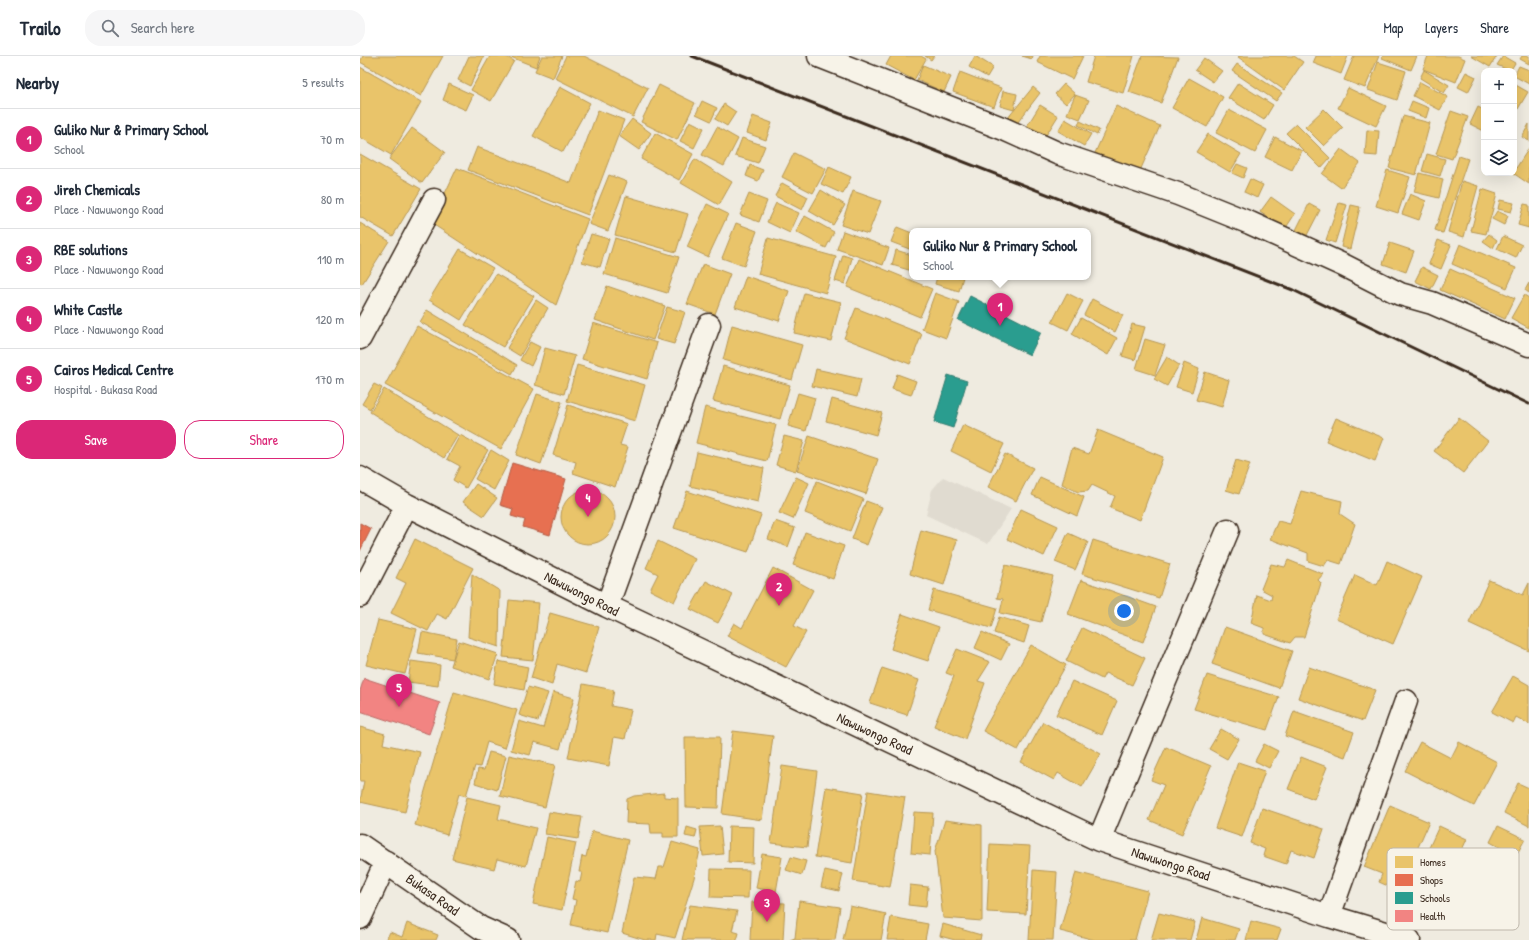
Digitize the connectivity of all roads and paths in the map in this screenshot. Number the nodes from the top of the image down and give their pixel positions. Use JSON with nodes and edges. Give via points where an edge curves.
{"nodes":[{"id":1,"x":819,"y":56,"type":"edge"},
{"id":2,"x":434,"y":200,"type":"dead end"},
{"id":3,"x":709,"y":326,"type":"dead end"},
{"id":4,"x":360,"y":338,"type":"edge"},
{"id":5,"x":1529,"y":345,"type":"edge"},
{"id":6,"x":360,"y":478,"type":"edge"},
{"id":7,"x":407,"y":505,"type":"junction"},
{"id":8,"x":1228,"y":530,"type":"dead end"},
{"id":9,"x":360,"y":596,"type":"edge"},
{"id":10,"x":607,"y":606,"type":"junction"},
{"id":11,"x":1406,"y":701,"type":"dead end"},
{"id":12,"x":1099,"y":840,"type":"junction"},
{"id":13,"x":360,"y":844,"type":"edge"},
{"id":14,"x":386,"y":862,"type":"junction"},
{"id":15,"x":1329,"y":916,"type":"junction"},
{"id":16,"x":360,"y":918,"type":"edge"},
{"id":17,"x":508,"y":940,"type":"edge"},
{"id":18,"x":1409,"y":940,"type":"edge"}],
"edges":[{"from":1,"to":5,"type":"street","via":[[976,117],[1057,153],[1178,194],[1250,223],[1400,294],[1432,303]]},
{"from":2,"to":4,"type":"street"},
{"from":3,"to":10,"type":"street"},
{"from":6,"to":7,"type":"street","name":"Nawuwongo Road"},
{"from":7,"to":9,"type":"street"},
{"from":7,"to":10,"type":"street","name":"Nawuwongo Road"},
{"from":8,"to":12,"type":"street"},
{"from":10,"to":12,"type":"street","name":"Nawuwongo Road"},
{"from":11,"to":15,"type":"street"},
{"from":12,"to":15,"type":"street","name":"Nawuwongo Road"},
{"from":13,"to":14,"type":"street","name":"Bukasa Road"},
{"from":14,"to":16,"type":"street"},
{"from":14,"to":17,"type":"street","name":"Bukasa Road","via":[[481,928]]},
{"from":15,"to":18,"type":"street","name":"Nawuwongo Road"}]}
